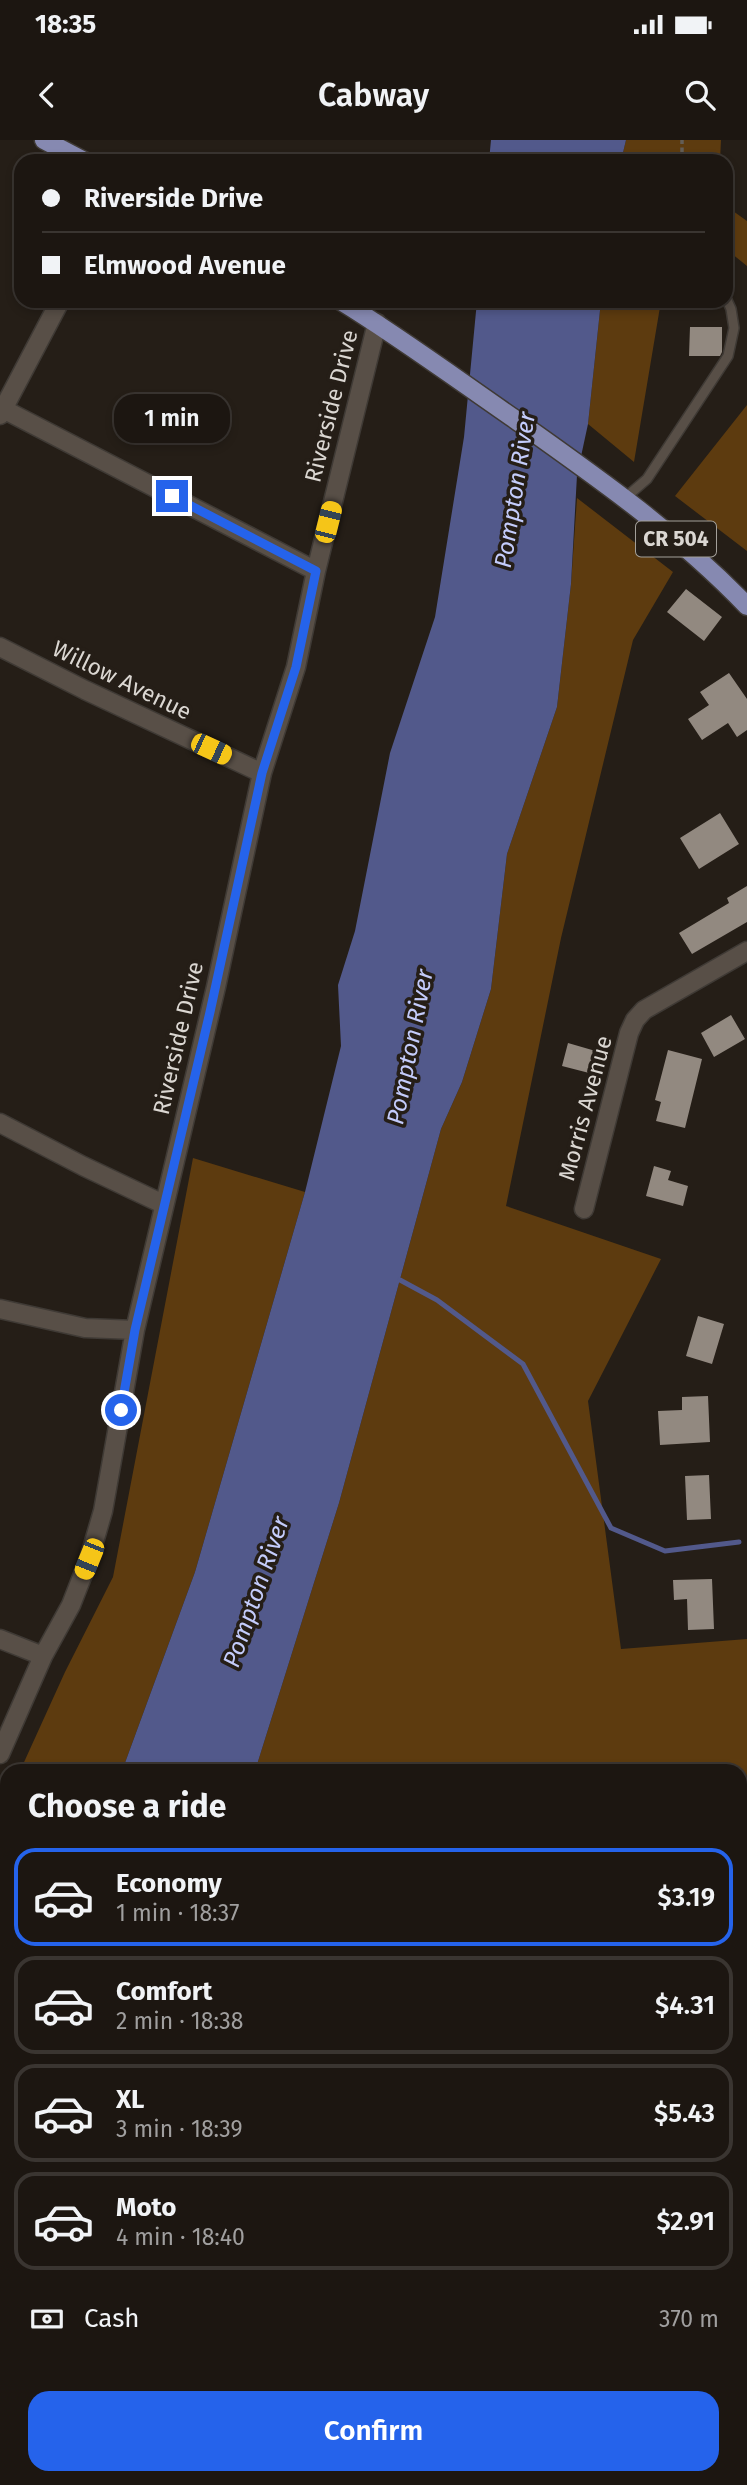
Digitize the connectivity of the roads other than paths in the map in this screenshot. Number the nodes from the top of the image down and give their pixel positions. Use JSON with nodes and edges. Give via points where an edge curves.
{"nodes":[{"id":1,"x":44,"y":140,"type":"edge"},
{"id":2,"x":70,"y":154,"type":"edge"},
{"id":3,"x":56,"y":308,"type":"edge"},
{"id":4,"x":352,"y":308,"type":"edge"},
{"id":5,"x":731,"y":308,"type":"edge"},
{"id":6,"x":377,"y":323,"type":"junction"},
{"id":7,"x":2,"y":412,"type":"edge"},
{"id":8,"x":625,"y":498,"type":"junction"},
{"id":9,"x":316,"y":571,"type":"junction"},
{"id":10,"x":747,"y":606,"type":"edge"},
{"id":11,"x":0,"y":647,"type":"edge"},
{"id":12,"x":262,"y":773,"type":"junction"},
{"id":13,"x":747,"y":951,"type":"edge"},
{"id":14,"x":0,"y":1123,"type":"edge"},
{"id":15,"x":163,"y":1204,"type":"junction"},
{"id":16,"x":584,"y":1209,"type":"dead end"},
{"id":17,"x":0,"y":1308,"type":"edge"},
{"id":18,"x":135,"y":1330,"type":"junction"},
{"id":19,"x":0,"y":1639,"type":"edge"},
{"id":20,"x":43,"y":1656,"type":"junction"},
{"id":21,"x":0,"y":1754,"type":"edge"}],
"edges":[{"from":1,"to":2,"type":"main road"},
{"from":3,"to":7,"type":"street"},
{"from":4,"to":6,"type":"main road","number":"CR 504"},
{"from":5,"to":8,"type":"lane","via":[[734,328],[728,356],[647,479]]},
{"from":6,"to":8,"type":"main road","number":"CR 504"},
{"from":6,"to":9,"type":"street","name":"Riverside Drive"},
{"from":7,"to":9,"type":"street"},
{"from":8,"to":10,"type":"main road","number":"CR 504","via":[[692,551]]},
{"from":9,"to":12,"type":"street","name":"Riverside Drive","via":[[296,667]]},
{"from":11,"to":12,"type":"street","name":"Willow Avenue"},
{"from":12,"to":15,"type":"street","name":"Riverside Drive"},
{"from":13,"to":16,"type":"street","name":"Morris Avenue","via":[[644,1010],[635,1020]]},
{"from":14,"to":15,"type":"street"},
{"from":15,"to":18,"type":"street","name":"Riverside Drive"},
{"from":17,"to":18,"type":"street","via":[[85,1328]]},
{"from":18,"to":20,"type":"street","name":"Riverside Drive","via":[[103,1511],[71,1605]]},
{"from":19,"to":20,"type":"street"},
{"from":20,"to":21,"type":"street","name":"Riverside Drive"}]}
